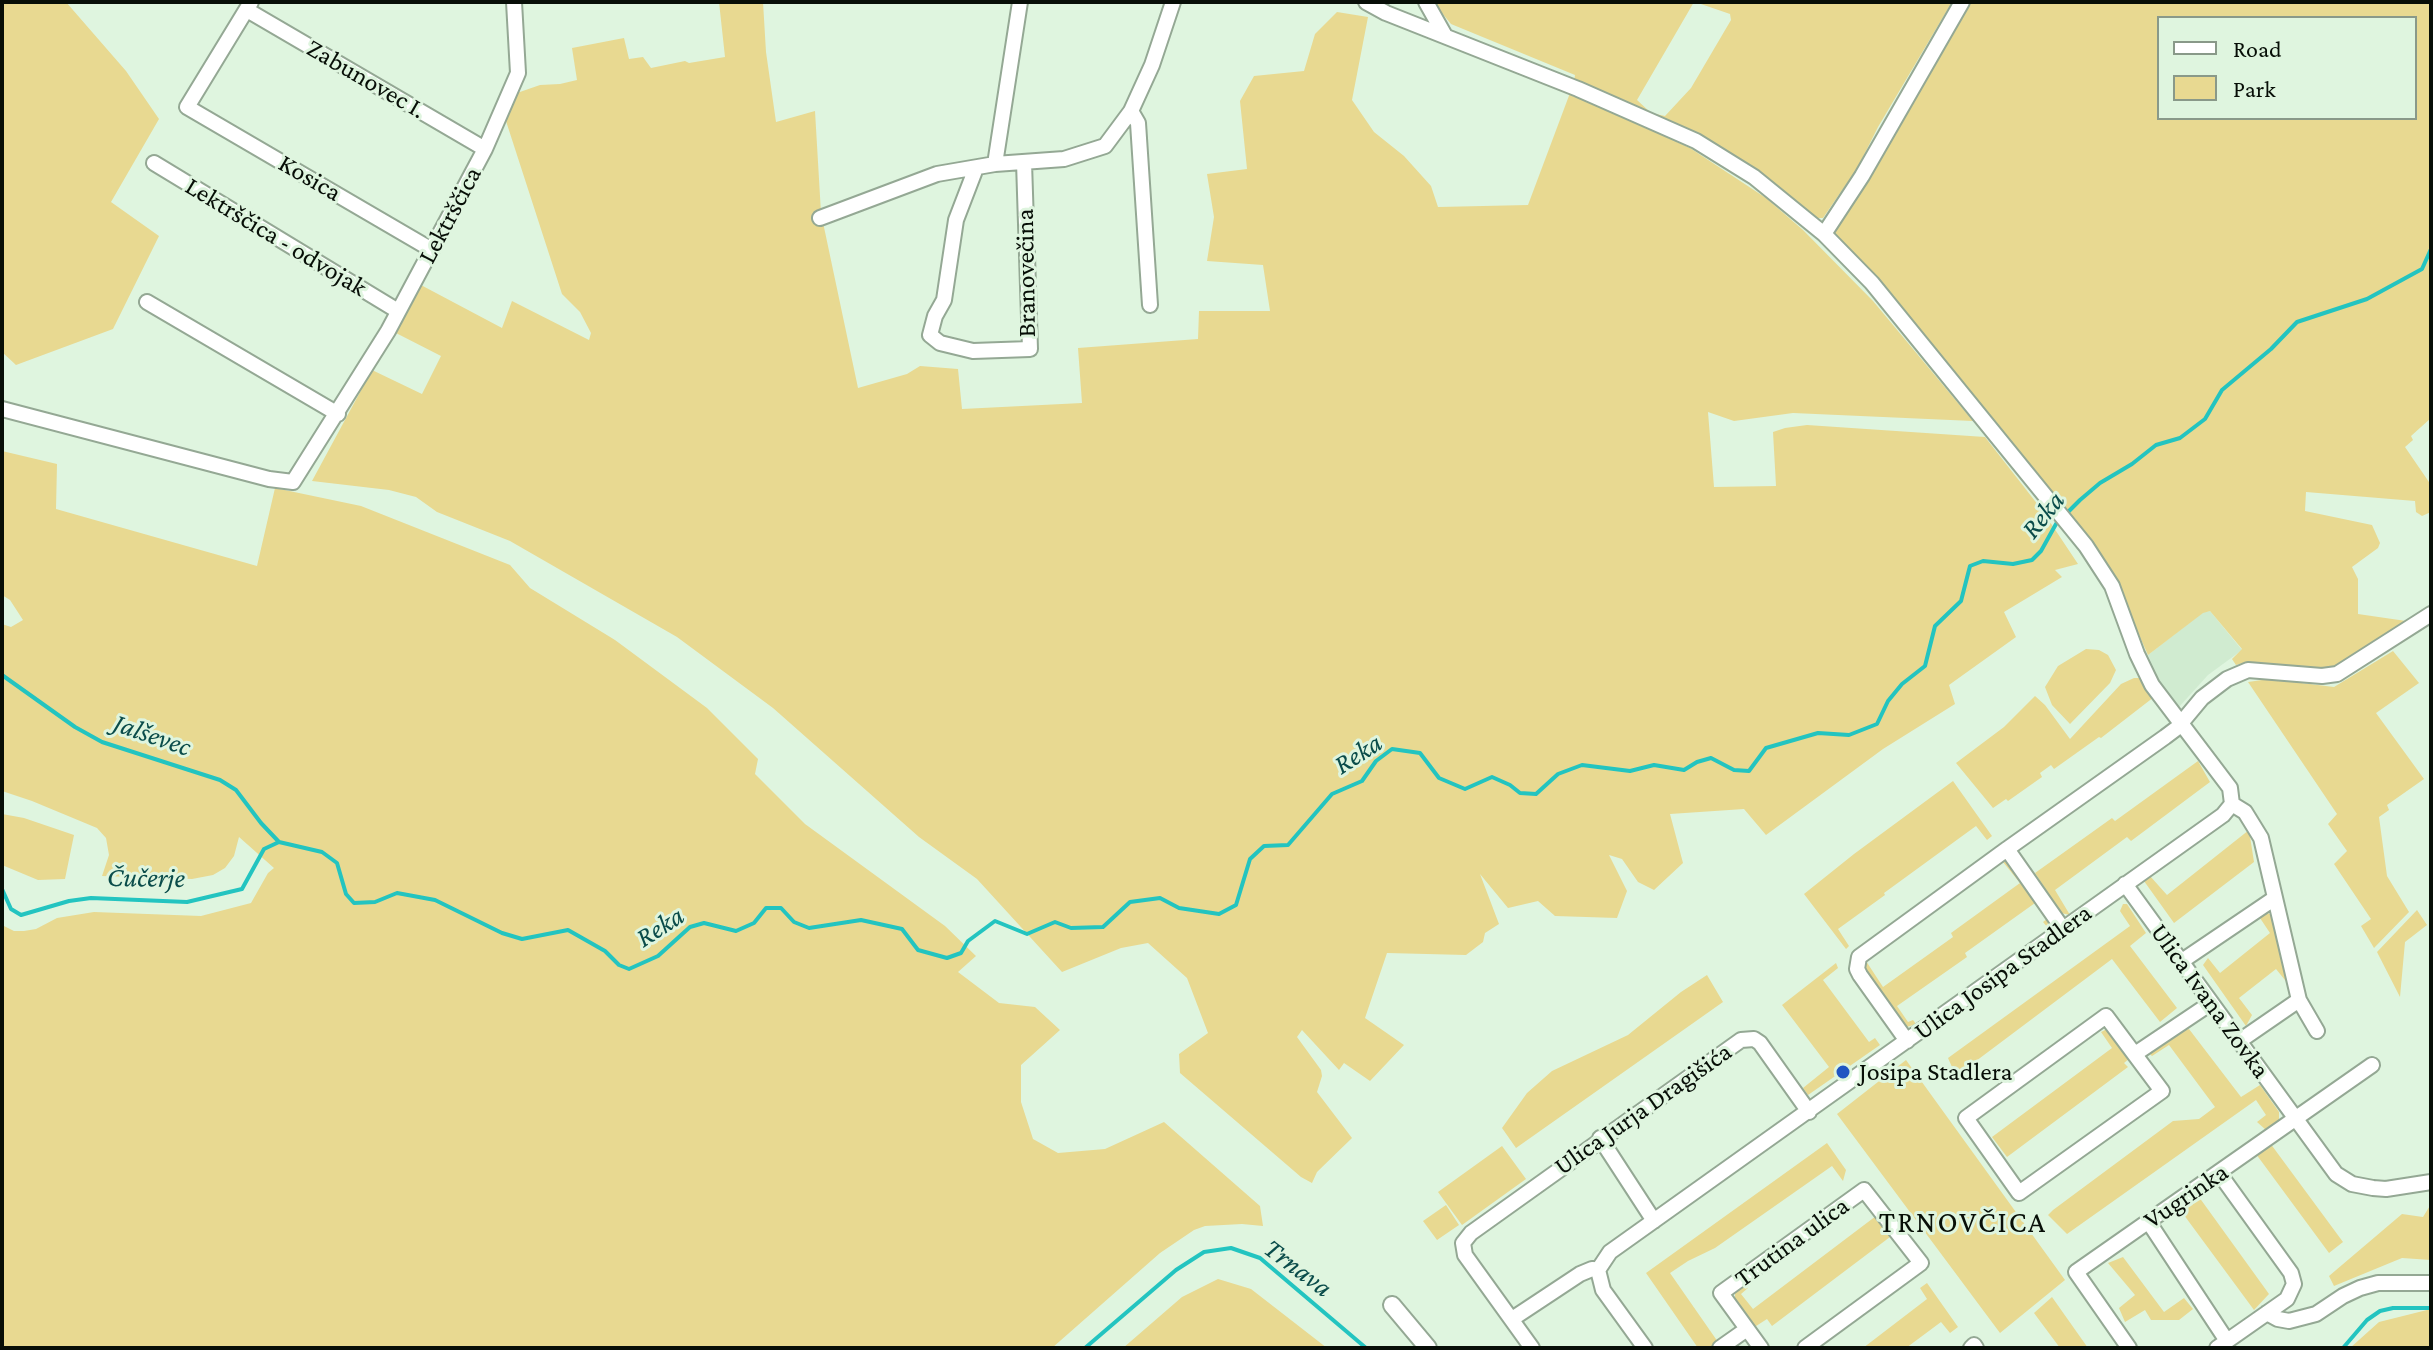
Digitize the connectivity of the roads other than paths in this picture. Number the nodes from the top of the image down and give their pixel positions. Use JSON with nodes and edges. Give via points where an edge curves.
{"nodes":[{"id":1,"x":514,"y":2,"type":"edge"},
{"id":2,"x":1020,"y":2,"type":"edge"},
{"id":3,"x":1173,"y":2,"type":"edge"},
{"id":4,"x":1366,"y":2,"type":"edge"},
{"id":5,"x":1426,"y":2,"type":"edge"},
{"id":6,"x":1962,"y":2,"type":"edge"},
{"id":7,"x":249,"y":6,"type":"edge"},
{"id":8,"x":1444,"y":34,"type":"junction"},
{"id":9,"x":1131,"y":111,"type":"junction"},
{"id":10,"x":485,"y":149,"type":"junction"},
{"id":11,"x":1024,"y":162,"type":"junction"},
{"id":12,"x":154,"y":163,"type":"dead end"},
{"id":13,"x":995,"y":164,"type":"junction"},
{"id":14,"x":976,"y":168,"type":"junction"},
{"id":15,"x":820,"y":218,"type":"dead end"},
{"id":16,"x":1824,"y":234,"type":"junction"},
{"id":17,"x":432,"y":250,"type":"junction"},
{"id":18,"x":147,"y":302,"type":"dead end"},
{"id":19,"x":1150,"y":305,"type":"dead end"},
{"id":20,"x":398,"y":311,"type":"junction"},
{"id":21,"x":2,"y":409,"type":"edge"},
{"id":22,"x":338,"y":414,"type":"junction"},
{"id":23,"x":2431,"y":614,"type":"edge"},
{"id":24,"x":2181,"y":723,"type":"junction"},
{"id":25,"x":2232,"y":804,"type":"junction"},
{"id":26,"x":2007,"y":849,"type":"junction"},
{"id":27,"x":2125,"y":884,"type":"junction"},
{"id":28,"x":2275,"y":898,"type":"junction"},
{"id":29,"x":2063,"y":929,"type":"junction"},
{"id":30,"x":2182,"y":961,"type":"junction"},
{"id":31,"x":2299,"y":1000,"type":"junction"},
{"id":32,"x":2211,"y":1003,"type":"junction"},
{"id":33,"x":2317,"y":1031,"type":"dead end"},
{"id":34,"x":1907,"y":1041,"type":"junction"},
{"id":35,"x":2238,"y":1042,"type":"junction"},
{"id":36,"x":2135,"y":1054,"type":"junction"},
{"id":37,"x":2372,"y":1065,"type":"dead end"},
{"id":38,"x":1809,"y":1112,"type":"junction"},
{"id":39,"x":2295,"y":1119,"type":"junction"},
{"id":40,"x":1600,"y":1138,"type":"junction"},
{"id":41,"x":2219,"y":1173,"type":"junction"},
{"id":42,"x":2431,"y":1182,"type":"edge"},
{"id":43,"x":1654,"y":1221,"type":"junction"},
{"id":44,"x":2148,"y":1221,"type":"junction"},
{"id":45,"x":1598,"y":1270,"type":"junction"},
{"id":46,"x":2431,"y":1283,"type":"edge"},
{"id":47,"x":1392,"y":1305,"type":"dead end"},
{"id":48,"x":2267,"y":1313,"type":"junction"},
{"id":49,"x":1512,"y":1319,"type":"junction"},
{"id":50,"x":1747,"y":1329,"type":"junction"},
{"id":51,"x":2222,"y":1344,"type":"edge"},
{"id":52,"x":1641,"y":1347,"type":"edge"},
{"id":53,"x":1428,"y":1348,"type":"edge"},
{"id":54,"x":1532,"y":1348,"type":"edge"},
{"id":55,"x":1720,"y":1348,"type":"edge"},
{"id":56,"x":1761,"y":1348,"type":"edge"},
{"id":57,"x":1805,"y":1348,"type":"edge"},
{"id":58,"x":2129,"y":1348,"type":"edge"}],
"edges":[{"from":1,"to":10,"type":"street","name":"Lektrščica","via":[[518,73]]},
{"from":2,"to":13,"type":"street"},
{"from":3,"to":9,"type":"street"},
{"from":4,"to":8,"type":"street"},
{"from":5,"to":8,"type":"street"},
{"from":6,"to":16,"type":"street"},
{"from":7,"to":10,"type":"street","name":"Zabunovec I."},
{"from":7,"to":17,"type":"street","name":"Kosica","via":[[187,107]]},
{"from":8,"to":16,"type":"street","via":[[1696,141],[1754,177]]},
{"from":9,"to":11,"type":"street","via":[[1105,146],[1064,159]]},
{"from":9,"to":19,"type":"street","via":[[1138,123]]},
{"from":10,"to":17,"type":"street","name":"Lektrščica"},
{"from":11,"to":13,"type":"street"},
{"from":11,"to":14,"type":"street","name":"Branovečina","via":[[1030,349],[973,351],[940,343],[930,335],[944,300],[956,220]]},
{"from":12,"to":20,"type":"street","name":"Lektrščica - odvojak"},
{"from":13,"to":14,"type":"street"},
{"from":14,"to":15,"type":"street","via":[[937,174]]},
{"from":16,"to":24,"type":"street","via":[[1872,283],[2086,546],[2112,586],[2141,664]]},
{"from":17,"to":20,"type":"street","name":"Lektrščica"},
{"from":18,"to":22,"type":"street"},
{"from":20,"to":22,"type":"street","name":"Lektrščica"},
{"from":21,"to":22,"type":"street","name":"Lektrščica","via":[[293,482]]},
{"from":23,"to":24,"type":"street","via":[[2337,674],[2237,673],[2202,698]]},
{"from":24,"to":25,"type":"street","via":[[2230,788]]},
{"from":24,"to":26,"type":"street"},
{"from":25,"to":27,"type":"street","name":"Ulica Josipa Stadlera"},
{"from":25,"to":28,"type":"street","via":[[2245,812],[2261,838]]},
{"from":26,"to":29,"type":"street"},
{"from":26,"to":34,"type":"street","via":[[1859,957],[1860,975]]},
{"from":27,"to":29,"type":"street","name":"Ulica Josipa Stadlera"},
{"from":27,"to":30,"type":"street","name":"Ulica Ivana Zovka"},
{"from":28,"to":30,"type":"street"},
{"from":28,"to":31,"type":"street"},
{"from":29,"to":34,"type":"street","name":"Ulica Josipa Stadlera"},
{"from":30,"to":32,"type":"street","name":"Ulica Ivana Zovka"},
{"from":31,"to":33,"type":"street"},
{"from":31,"to":35,"type":"street"},
{"from":32,"to":35,"type":"street","name":"Ulica Ivana Zovka"},
{"from":32,"to":36,"type":"street"},
{"from":34,"to":38,"type":"street","name":"Ulica Josipa Stadlera"},
{"from":35,"to":39,"type":"street","name":"Ulica Ivana Zovka"},
{"from":36,"to":36,"type":"street","via":[[2162,1091],[2019,1193],[1966,1118],[2106,1016]]},
{"from":37,"to":39,"type":"street"},
{"from":38,"to":40,"type":"street","name":"Ulica Jurja Dragišića","via":[[1760,1043],[1748,1039]]},
{"from":38,"to":43,"type":"street","name":"Ulica Josipa Stadlera"},
{"from":39,"to":41,"type":"street","name":"Vugrinka"},
{"from":39,"to":42,"type":"street","name":"Ulica Ivana Zovka","via":[[2328,1166],[2352,1184],[2386,1189]]},
{"from":40,"to":43,"type":"street"},
{"from":40,"to":49,"type":"street","name":"Ulica Jurja Dragišića","via":[[1463,1243],[1465,1255]]},
{"from":41,"to":44,"type":"street","name":"Vugrinka"},
{"from":41,"to":48,"type":"street","via":[[2294,1278],[2287,1299]]},
{"from":43,"to":45,"type":"street","name":"Ulica Josipa Stadlera","via":[[1610,1252]]},
{"from":44,"to":51,"type":"street"},
{"from":44,"to":58,"type":"street","name":"Vugrinka","via":[[2076,1272]]},
{"from":45,"to":49,"type":"street","name":"Ulica Josipa Stadlera","via":[[1580,1274]]},
{"from":45,"to":52,"type":"street","via":[[1603,1290]]},
{"from":46,"to":48,"type":"street","via":[[2378,1283],[2316,1314],[2289,1321]]},
{"from":47,"to":53,"type":"street"},
{"from":48,"to":51,"type":"street"},
{"from":49,"to":54,"type":"street"},
{"from":50,"to":55,"type":"street"},
{"from":50,"to":56,"type":"street"},
{"from":50,"to":57,"type":"street","name":"Trutina ulica","via":[[1721,1293],[1864,1190],[1921,1263]]}]}
